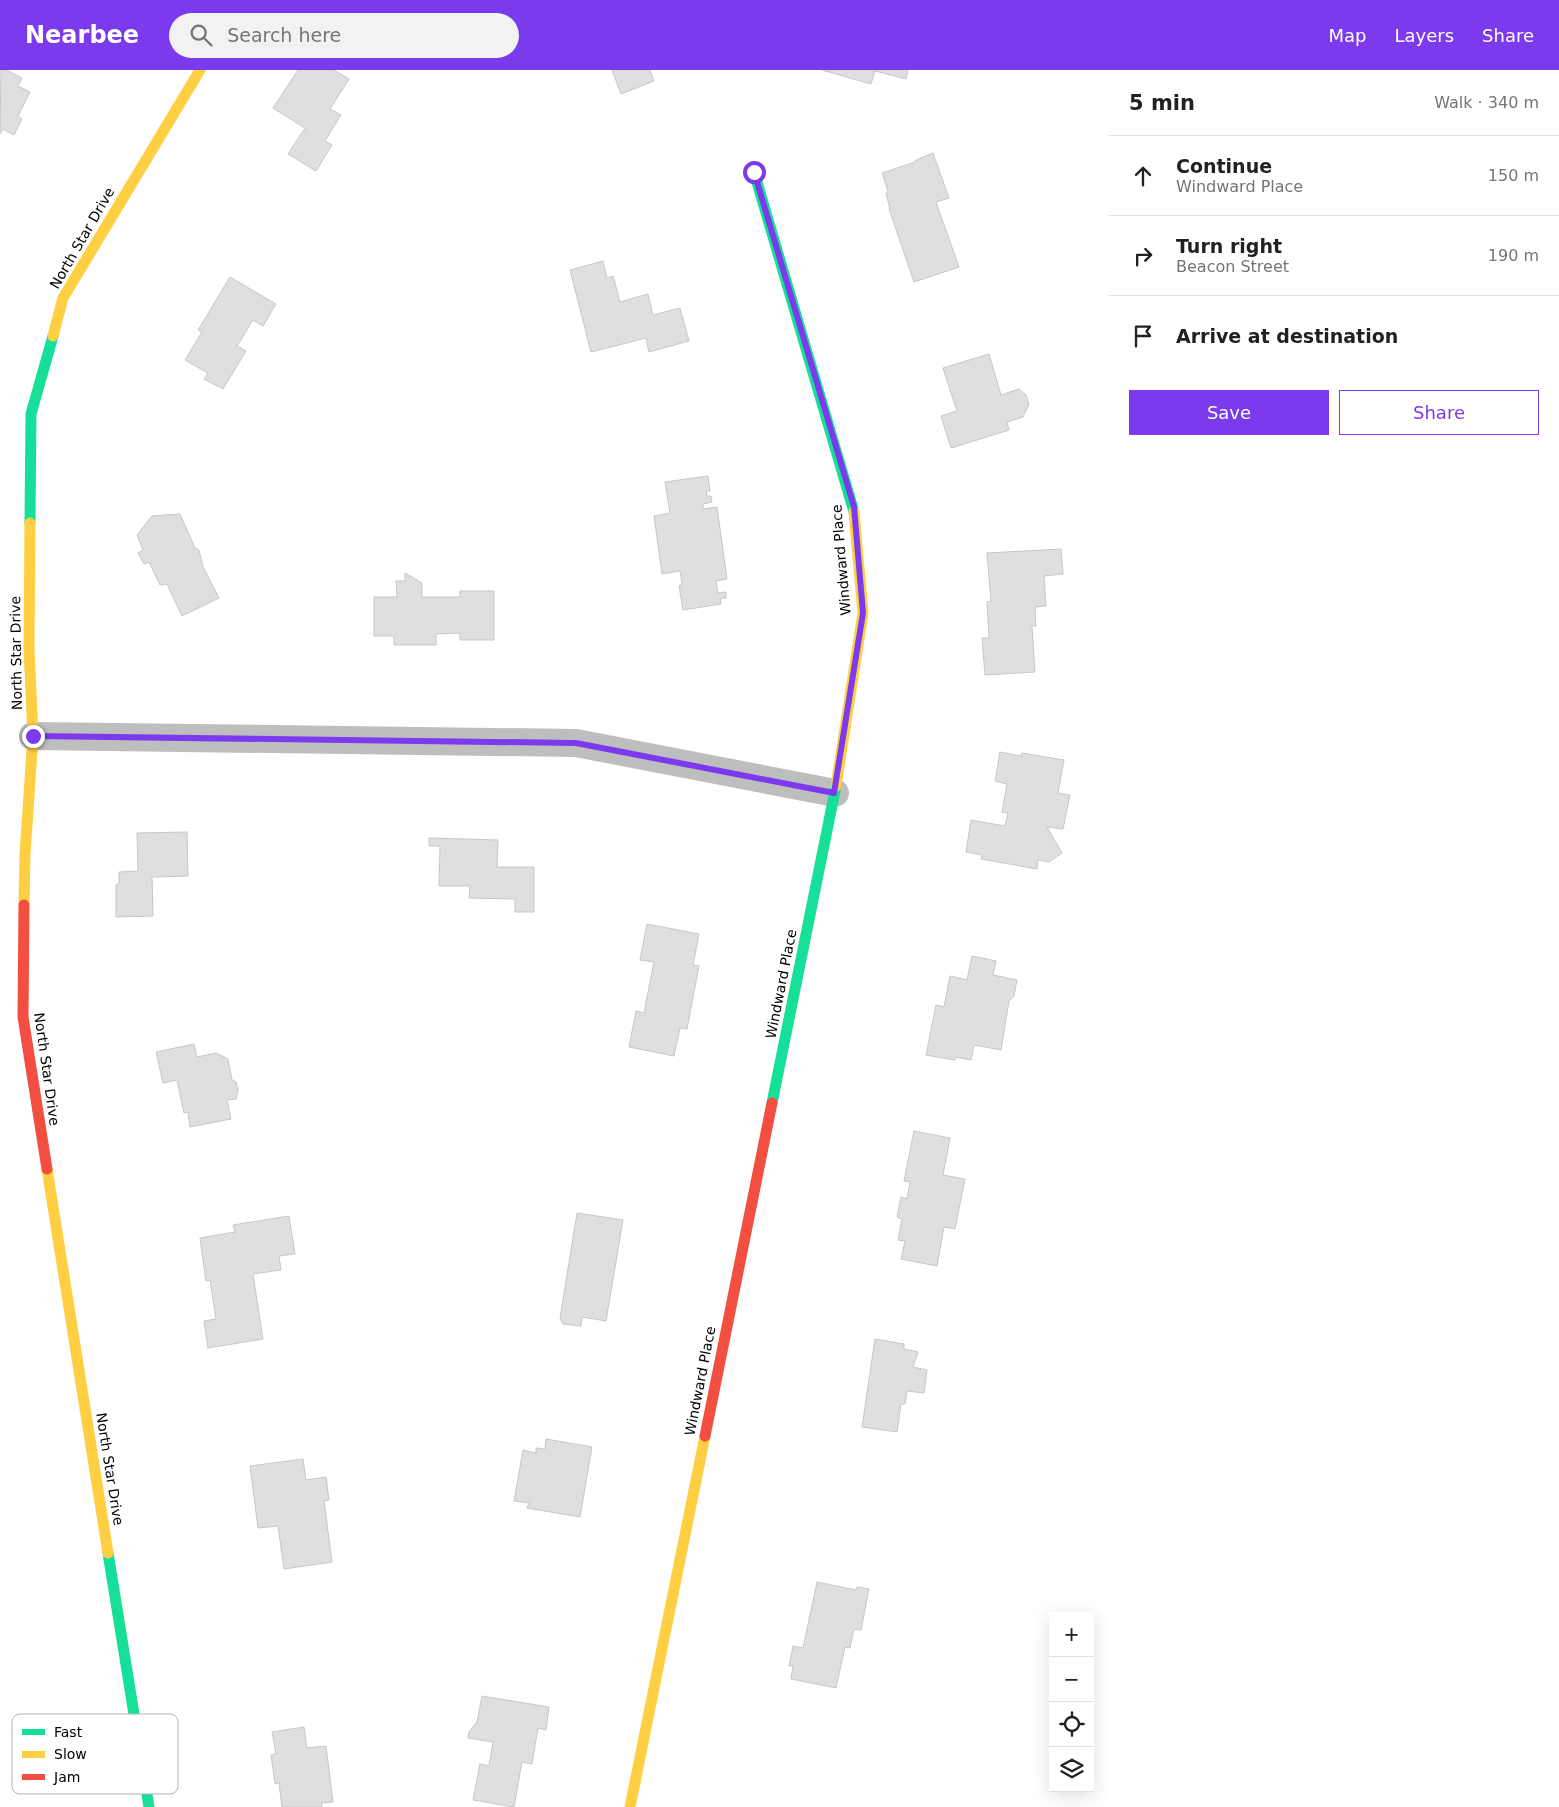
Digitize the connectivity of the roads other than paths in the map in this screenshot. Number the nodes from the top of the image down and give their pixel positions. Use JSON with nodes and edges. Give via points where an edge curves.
{"nodes":[{"id":1,"x":200,"y":70,"type":"edge"},
{"id":2,"x":754,"y":172,"type":"dead end"},
{"id":3,"x":33,"y":736,"type":"junction"},
{"id":4,"x":834,"y":793,"type":"junction"},
{"id":5,"x":134,"y":1714,"type":"edge"},
{"id":6,"x":147,"y":1794,"type":"edge"},
{"id":7,"x":149,"y":1807,"type":"edge"},
{"id":8,"x":630,"y":1807,"type":"edge"}],
"edges":[{"from":1,"to":3,"type":"street","name":"North Star Drive","via":[[64,298],[31,414]]},
{"from":2,"to":4,"type":"street","name":"Windward Place","via":[[854,507],[863,613]]},
{"from":3,"to":4,"type":"street","via":[[576,743]]},
{"from":3,"to":5,"type":"street","name":"North Star Drive","via":[[25,854],[23,1017]]},
{"from":4,"to":8,"type":"street","name":"Windward Place"},
{"from":6,"to":7,"type":"street","name":"North Star Drive"}]}
